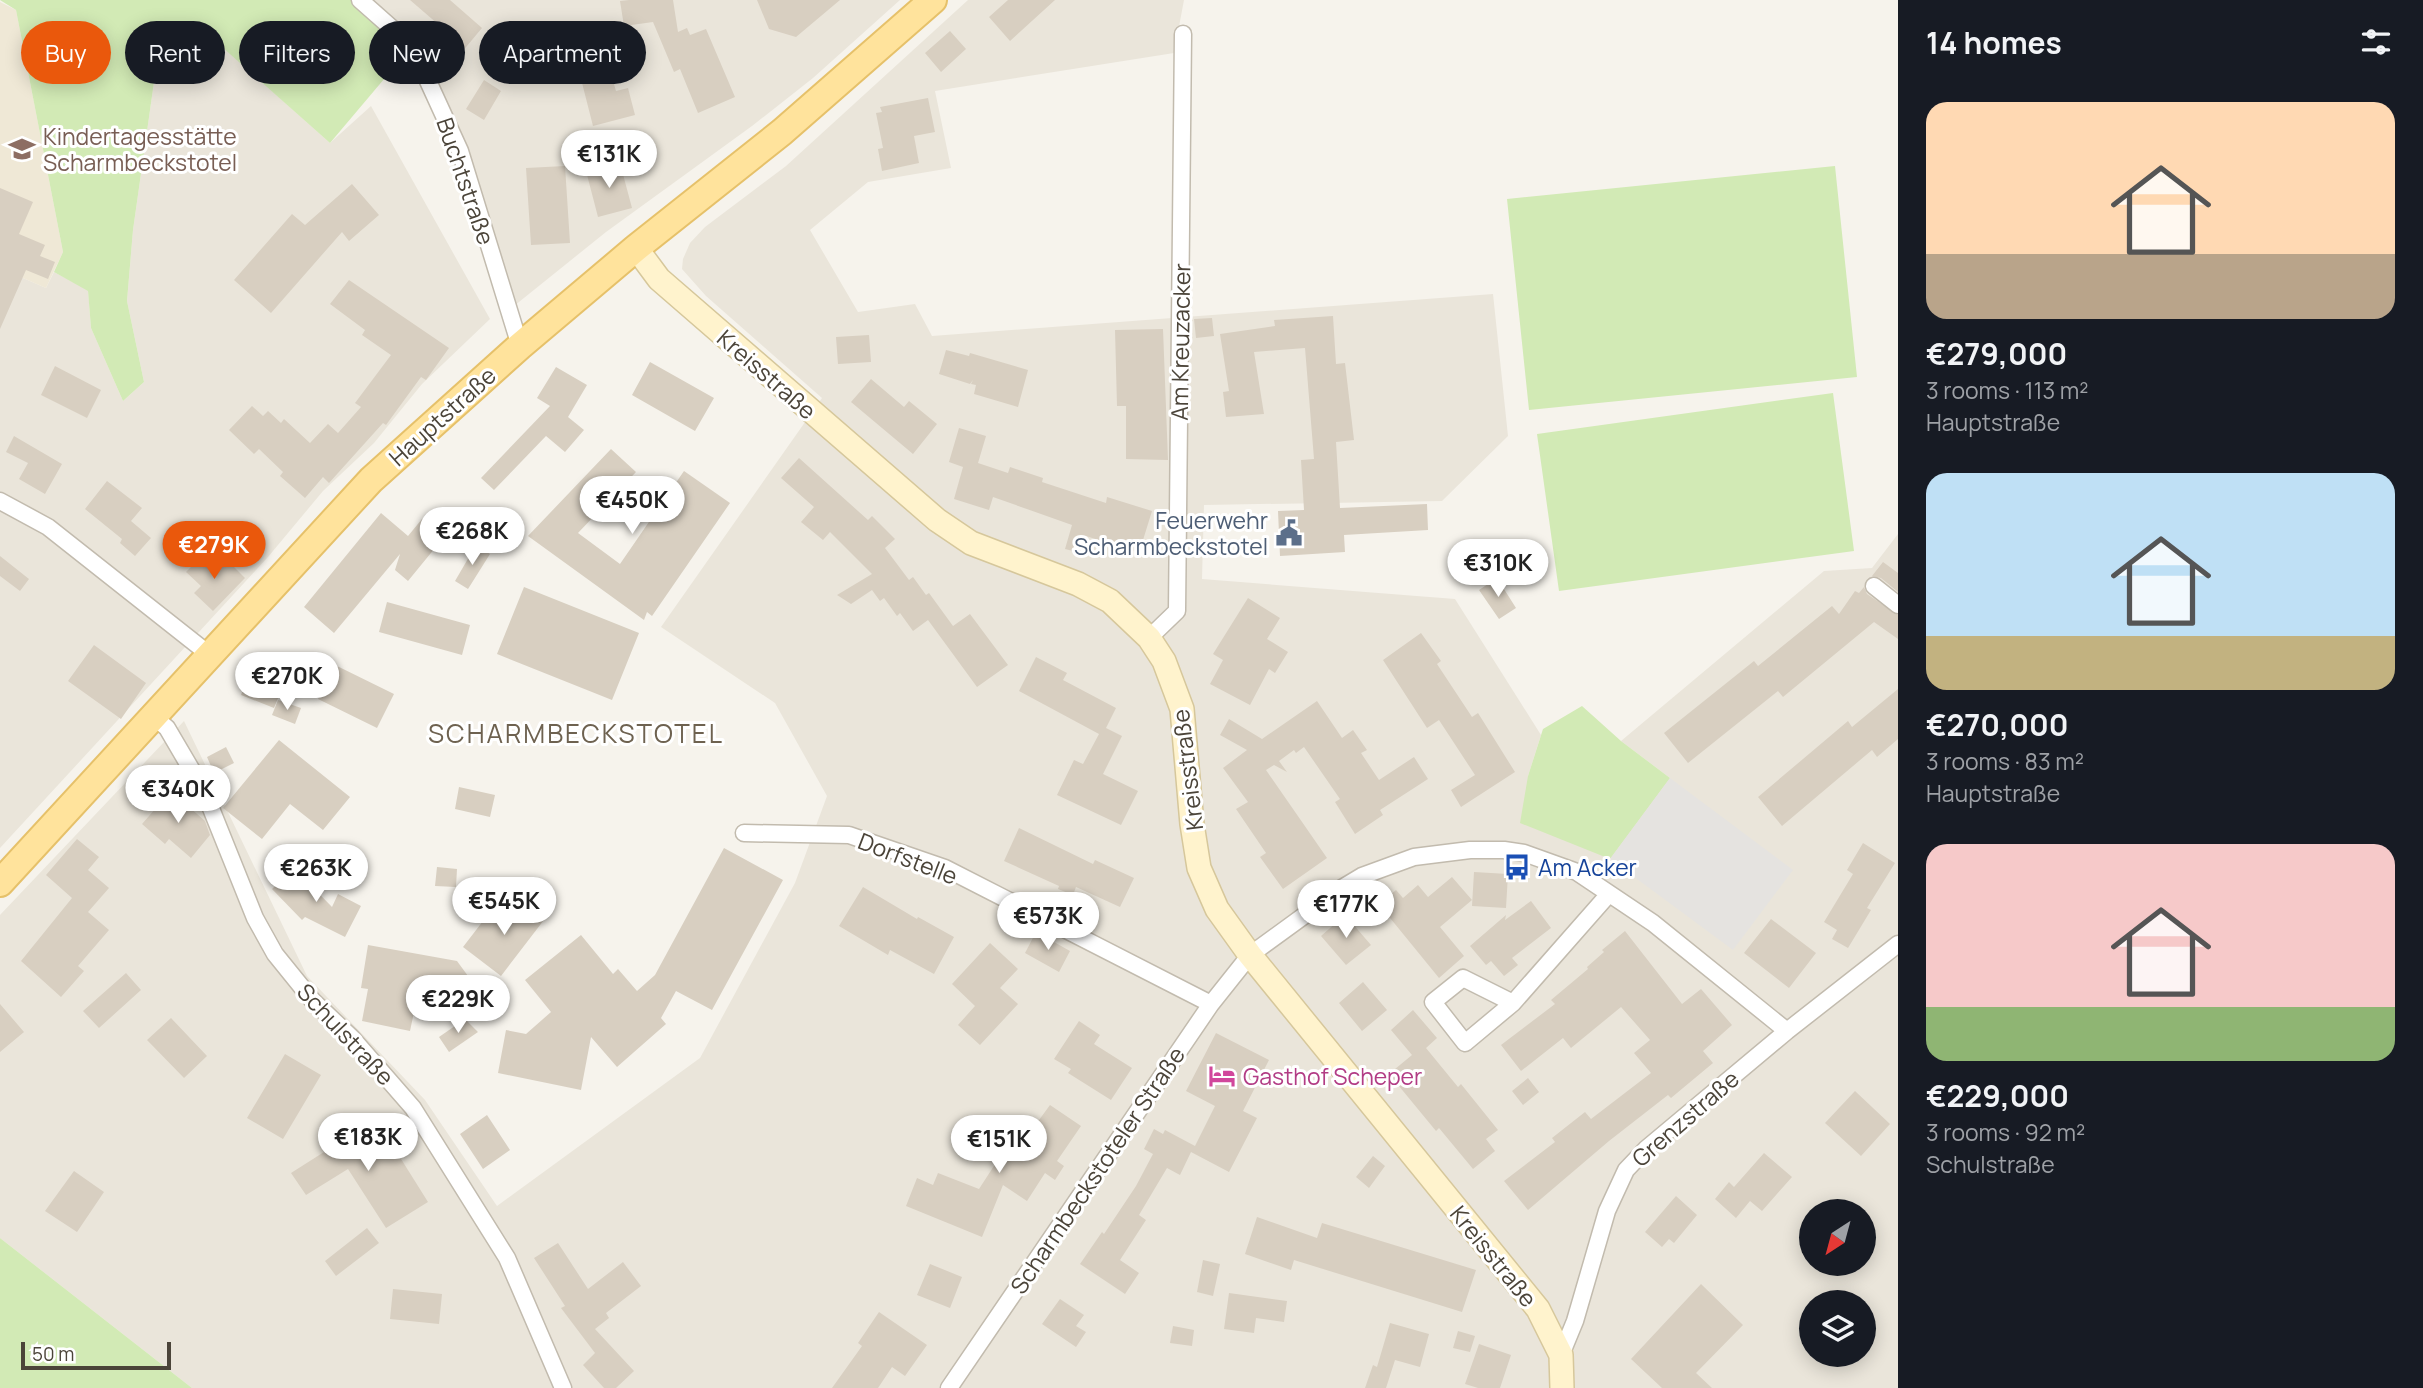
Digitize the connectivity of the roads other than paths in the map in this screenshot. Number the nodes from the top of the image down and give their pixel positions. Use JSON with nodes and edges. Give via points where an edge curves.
{"nodes":[{"id":1,"x":360,"y":0,"type":"edge"},
{"id":2,"x":933,"y":0,"type":"edge"},
{"id":3,"x":1183,"y":34,"type":"dead end"},
{"id":4,"x":636,"y":248,"type":"junction"},
{"id":5,"x":520,"y":346,"type":"junction"},
{"id":6,"x":0,"y":501,"type":"edge"},
{"id":7,"x":1874,"y":586,"type":"dead end"},
{"id":8,"x":1898,"y":605,"type":"edge"},
{"id":9,"x":1149,"y":638,"type":"junction"},
{"id":10,"x":210,"y":655,"type":"junction"},
{"id":11,"x":153,"y":716,"type":"junction"},
{"id":12,"x":744,"y":833,"type":"dead end"},
{"id":13,"x":0,"y":883,"type":"edge"},
{"id":14,"x":1608,"y":895,"type":"junction"},
{"id":15,"x":1898,"y":944,"type":"edge"},
{"id":16,"x":1250,"y":955,"type":"junction"},
{"id":17,"x":1513,"y":1003,"type":"junction"},
{"id":18,"x":1211,"y":1004,"type":"junction"},
{"id":19,"x":1787,"y":1031,"type":"junction"},
{"id":20,"x":1560,"y":1355,"type":"junction"},
{"id":21,"x":563,"y":1388,"type":"edge"},
{"id":22,"x":949,"y":1388,"type":"edge"},
{"id":23,"x":1562,"y":1388,"type":"edge"}],
"edges":[{"from":1,"to":5,"type":"street","name":"Buchtstraße","via":[[412,46],[460,151]]},
{"from":2,"to":4,"type":"main road","name":"Hauptstraße","via":[[802,116]]},
{"from":3,"to":9,"type":"street","name":"Am Kreuzacker","via":[[1177,611]]},
{"from":4,"to":5,"type":"main road","name":"Hauptstraße"},
{"from":4,"to":9,"type":"street","name":"Kreisstraße","via":[[659,279],[937,520],[971,543],[1110,601]]},
{"from":5,"to":10,"type":"main road","name":"Hauptstraße","via":[[371,480]]},
{"from":6,"to":10,"type":"street","via":[[48,527]]},
{"from":7,"to":8,"type":"street"},
{"from":9,"to":16,"type":"street","name":"Kreisstraße","via":[[1164,661],[1182,709],[1199,868],[1217,909]]},
{"from":10,"to":11,"type":"main road","name":"Hauptstraße"},
{"from":11,"to":13,"type":"main road","name":"Hauptstraße"},
{"from":11,"to":21,"type":"street","name":"Schulstraße","via":[[167,728],[204,791],[255,919],[275,954],[413,1108],[507,1258]]},
{"from":12,"to":18,"type":"street","name":"Dorfstelle","via":[[849,835],[945,868]]},
{"from":14,"to":16,"type":"street","via":[[1577,872],[1524,853],[1469,850],[1414,857],[1362,876]]},
{"from":14,"to":17,"type":"street"},
{"from":14,"to":19,"type":"street","via":[[1654,923]]},
{"from":15,"to":19,"type":"street","name":"Grenzstraße"},
{"from":16,"to":18,"type":"street","name":"Scharmbeckstoteler Straße"},
{"from":16,"to":20,"type":"street","name":"Kreisstraße","via":[[1538,1309]]},
{"from":17,"to":17,"type":"street","via":[[1463,978],[1433,1002],[1465,1043]]},
{"from":18,"to":22,"type":"street","name":"Scharmbeckstoteler Straße"},
{"from":19,"to":20,"type":"street","name":"Grenzstraße","via":[[1626,1170],[1607,1211],[1575,1321]]},
{"from":20,"to":23,"type":"street"}]}
